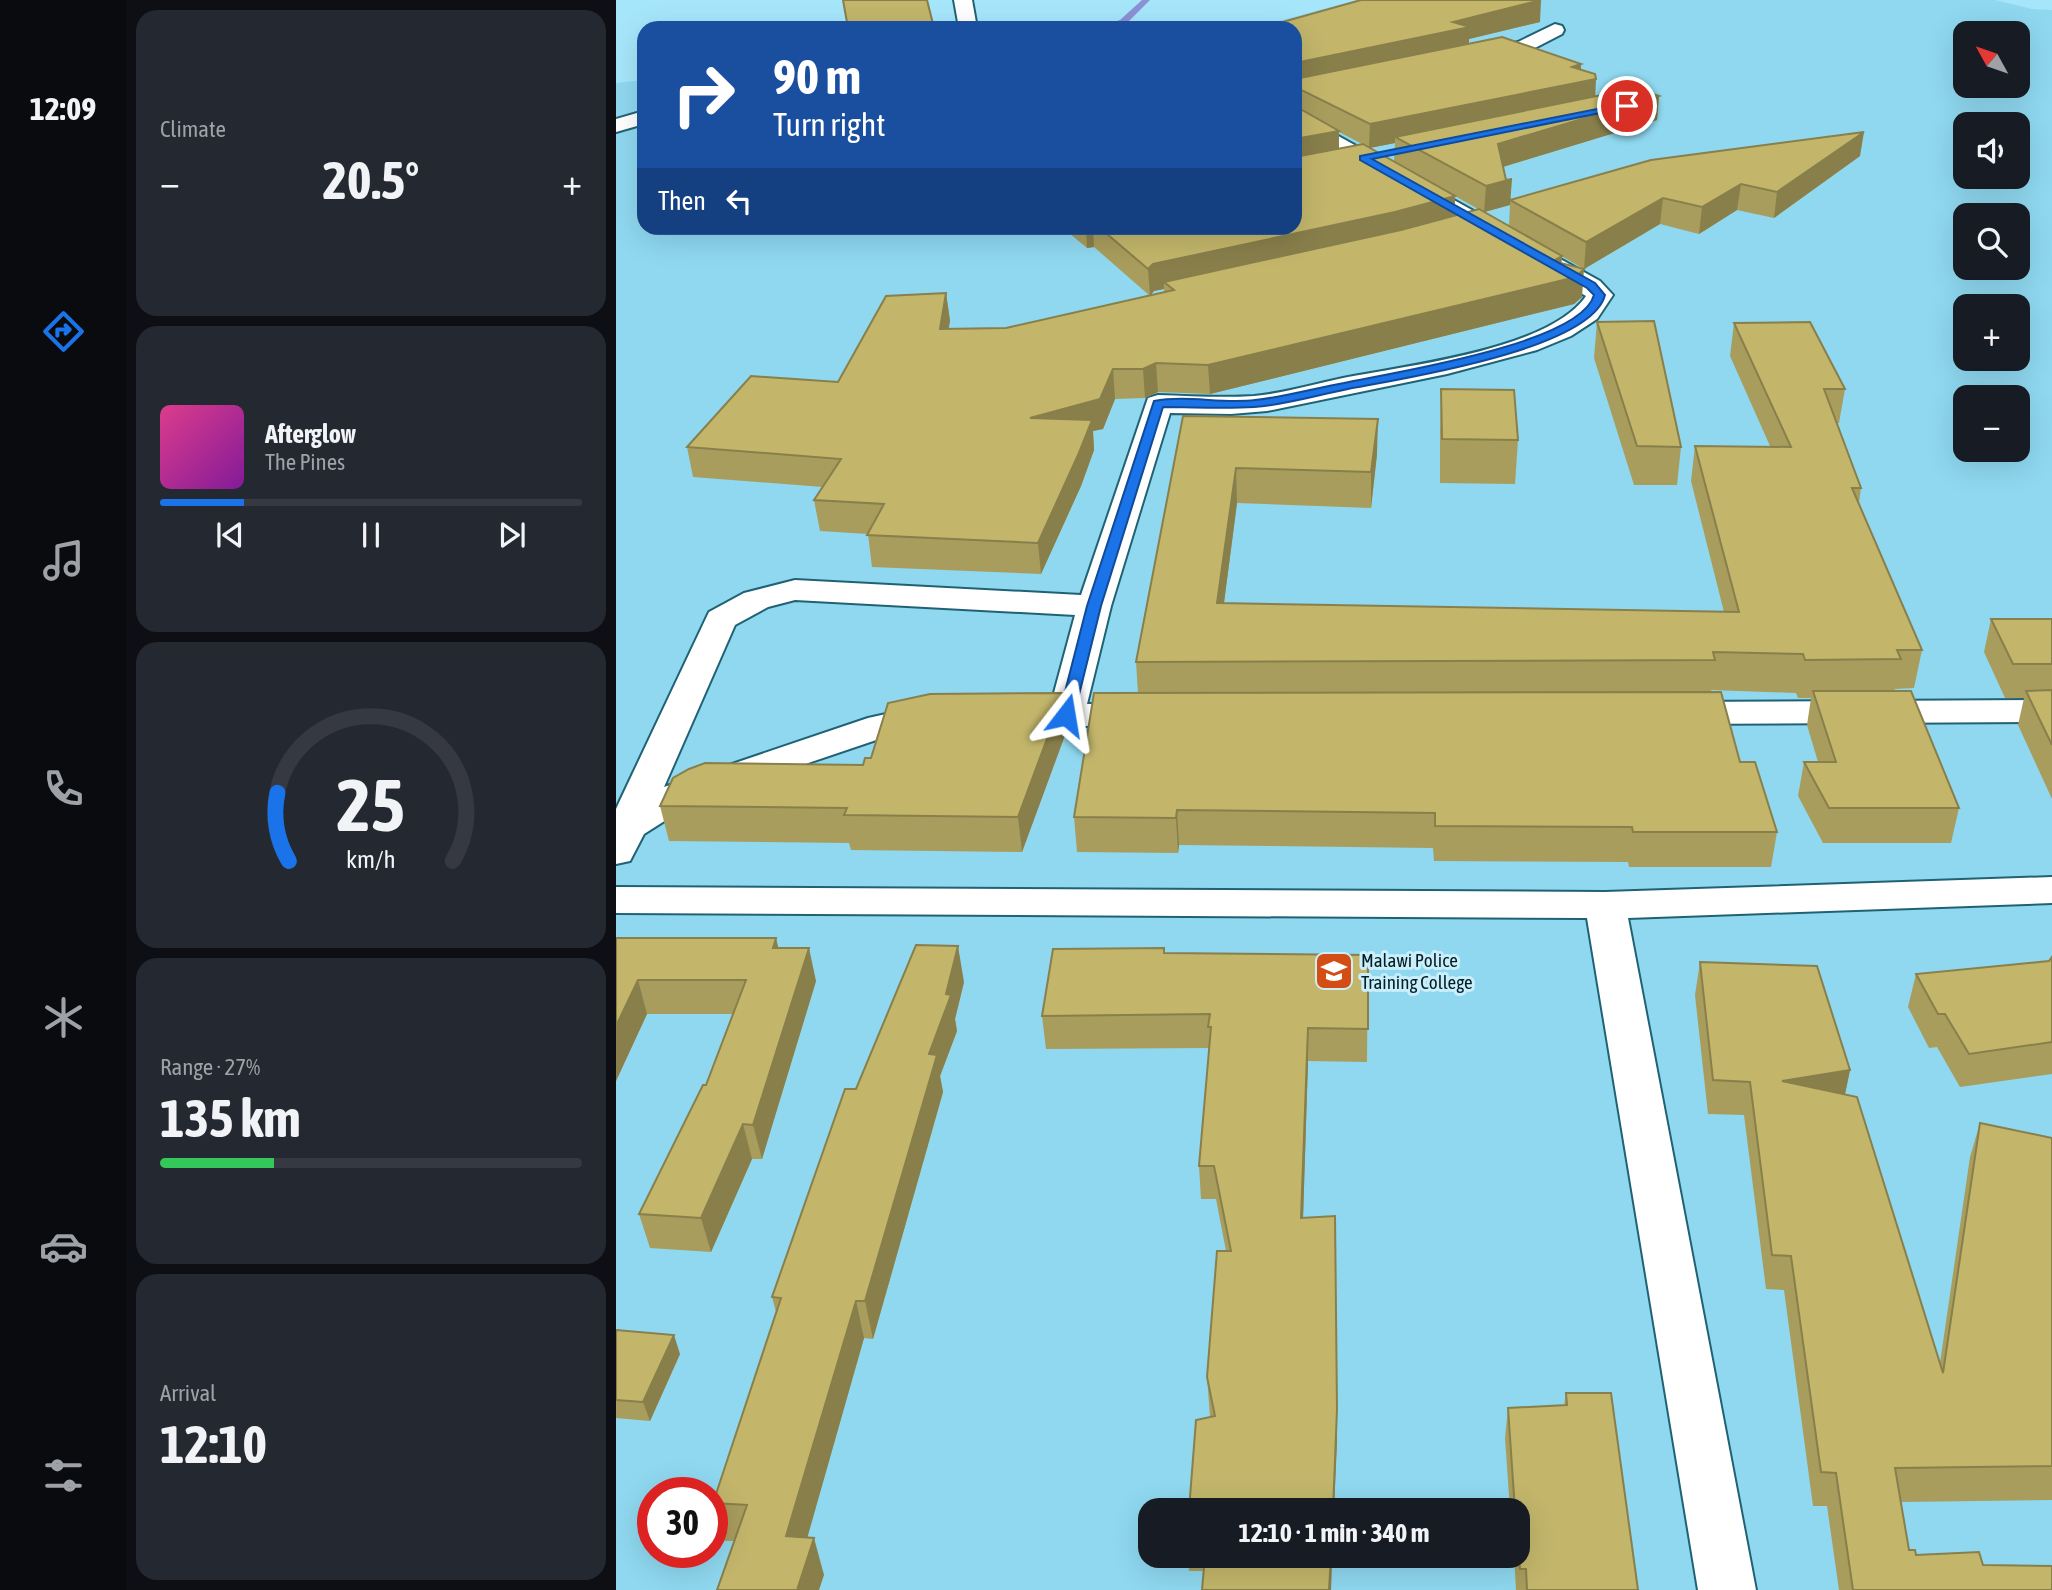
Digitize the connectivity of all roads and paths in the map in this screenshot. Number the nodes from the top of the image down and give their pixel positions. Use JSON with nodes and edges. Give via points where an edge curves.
{"nodes":[{"id":1,"x":963,"y":0,"type":"edge"},
{"id":2,"x":967,"y":21,"type":"edge"},
{"id":3,"x":1555,"y":30,"type":"dead end"},
{"id":4,"x":1457,"y":61,"type":"edge"},
{"id":5,"x":637,"y":119,"type":"edge"},
{"id":6,"x":1302,"y":122,"type":"edge"},
{"id":7,"x":616,"y":126,"type":"edge"},
{"id":8,"x":1391,"y":153,"type":"dead end"},
{"id":9,"x":1364,"y":158,"type":"junction"},
{"id":10,"x":1329,"y":166,"type":"edge"},
{"id":11,"x":1507,"y":218,"type":"dead end"},
{"id":12,"x":1482,"y":225,"type":"junction"},
{"id":13,"x":1447,"y":234,"type":"edge"},
{"id":14,"x":1094,"y":606,"type":"junction"},
{"id":15,"x":2052,"y":711,"type":"edge"},
{"id":16,"x":1635,"y":713,"type":"edge"},
{"id":17,"x":1066,"y":715,"type":"junction"},
{"id":18,"x":1177,"y":715,"type":"edge"},
{"id":19,"x":622,"y":839,"type":"edge"},
{"id":20,"x":2052,"y":890,"type":"edge"},
{"id":21,"x":616,"y":900,"type":"edge"},
{"id":22,"x":1605,"y":905,"type":"junction"},
{"id":23,"x":1727,"y":1590,"type":"edge"}],
"edges":[{"from":1,"to":2,"type":"street"},
{"from":3,"to":4,"type":"street","via":[[1524,46]]},
{"from":5,"to":7,"type":"street"},
{"from":6,"to":9,"type":"street"},
{"from":8,"to":9,"type":"street"},
{"from":9,"to":10,"type":"street"},
{"from":9,"to":12,"type":"street"},
{"from":11,"to":12,"type":"street"},
{"from":12,"to":13,"type":"street"},
{"from":12,"to":14,"type":"street","via":[[1591,286],[1600,295],[1597,306],[1577,322],[1548,335],[1478,359],[1255,404],[1158,404]]},
{"from":14,"to":17,"type":"street"},
{"from":14,"to":19,"type":"street","via":[[795,590],[756,600],[721,619]]},
{"from":15,"to":16,"type":"street"},
{"from":17,"to":18,"type":"street"},
{"from":17,"to":19,"type":"street","via":[[936,714],[868,730],[682,793]]},
{"from":20,"to":22,"type":"street"},
{"from":21,"to":22,"type":"street"},
{"from":22,"to":23,"type":"street"}]}
